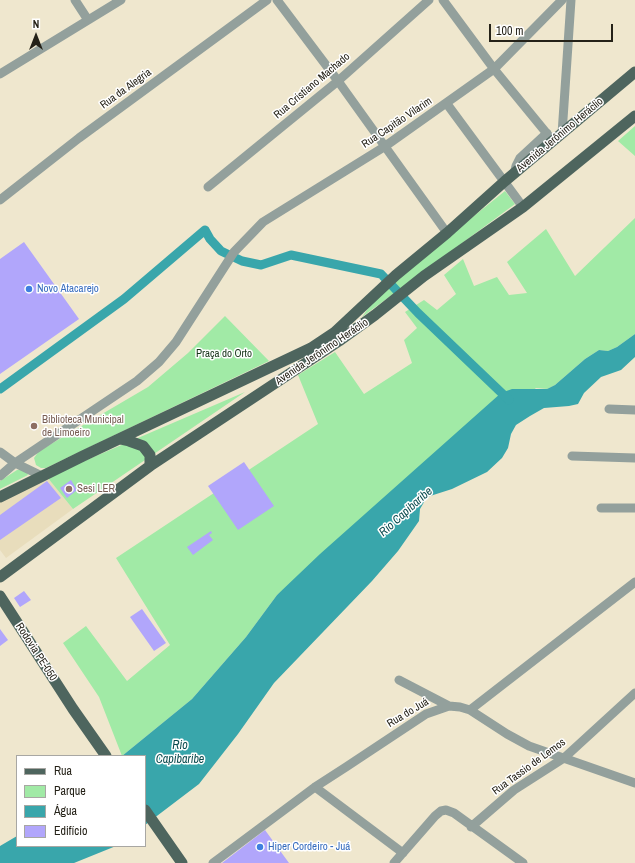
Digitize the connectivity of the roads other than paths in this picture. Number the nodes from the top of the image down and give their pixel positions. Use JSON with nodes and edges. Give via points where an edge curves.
{"nodes":[{"id":1,"x":75,"y":0,"type":"edge"},
{"id":2,"x":121,"y":0,"type":"edge"},
{"id":3,"x":267,"y":0,"type":"edge"},
{"id":4,"x":277,"y":0,"type":"edge"},
{"id":5,"x":429,"y":0,"type":"edge"},
{"id":6,"x":443,"y":0,"type":"edge"},
{"id":7,"x":562,"y":0,"type":"edge"},
{"id":8,"x":571,"y":0,"type":"edge"},
{"id":9,"x":88,"y":20,"type":"junction"},
{"id":10,"x":494,"y":69,"type":"junction"},
{"id":11,"x":635,"y":72,"type":"edge"},
{"id":12,"x":0,"y":74,"type":"edge"},
{"id":13,"x":338,"y":81,"type":"junction"},
{"id":14,"x":447,"y":104,"type":"junction"},
{"id":15,"x":635,"y":116,"type":"edge"},
{"id":16,"x":554,"y":136,"type":"junction"},
{"id":17,"x":384,"y":147,"type":"junction"},
{"id":18,"x":505,"y":181,"type":"junction"},
{"id":19,"x":208,"y":187,"type":"dead end"},
{"id":20,"x":0,"y":200,"type":"edge"},
{"id":21,"x":523,"y":207,"type":"junction"},
{"id":22,"x":446,"y":233,"type":"junction"},
{"id":23,"x":609,"y":409,"type":"dead end"},
{"id":24,"x":635,"y":410,"type":"edge"},
{"id":25,"x":120,"y":439,"type":"junction"},
{"id":26,"x":0,"y":452,"type":"edge"},
{"id":27,"x":572,"y":456,"type":"dead end"},
{"id":28,"x":635,"y":458,"type":"edge"},
{"id":29,"x":15,"y":463,"type":"junction"},
{"id":30,"x":150,"y":466,"type":"junction"},
{"id":31,"x":0,"y":476,"type":"edge"},
{"id":32,"x":42,"y":476,"type":"junction"},
{"id":33,"x":0,"y":497,"type":"edge"},
{"id":34,"x":601,"y":508,"type":"dead end"},
{"id":35,"x":635,"y":508,"type":"edge"},
{"id":36,"x":0,"y":577,"type":"edge"},
{"id":37,"x":635,"y":582,"type":"edge"},
{"id":38,"x":0,"y":596,"type":"edge"},
{"id":39,"x":399,"y":680,"type":"dead end"},
{"id":40,"x":635,"y":693,"type":"edge"},
{"id":41,"x":449,"y":706,"type":"junction"},
{"id":42,"x":470,"y":710,"type":"junction"},
{"id":43,"x":105,"y":755,"type":"edge"},
{"id":44,"x":564,"y":758,"type":"junction"},
{"id":45,"x":635,"y":783,"type":"edge"},
{"id":46,"x":315,"y":787,"type":"junction"},
{"id":47,"x":146,"y":811,"type":"edge"},
{"id":48,"x":471,"y":827,"type":"junction"},
{"id":49,"x":403,"y":853,"type":"junction"},
{"id":50,"x":182,"y":863,"type":"edge"},
{"id":51,"x":213,"y":863,"type":"edge"},
{"id":52,"x":394,"y":863,"type":"edge"},
{"id":53,"x":523,"y":863,"type":"edge"}],
"edges":[{"from":1,"to":9,"type":"street"},
{"from":2,"to":9,"type":"street"},
{"from":3,"to":20,"type":"street","name":"Rua da Alegria","via":[[79,138]]},
{"from":4,"to":13,"type":"street"},
{"from":5,"to":13,"type":"street","name":"Rua Cristiano Machado"},
{"from":6,"to":10,"type":"street"},
{"from":7,"to":10,"type":"street","name":"Rua Capitão Vilarim"},
{"from":8,"to":16,"type":"street"},
{"from":9,"to":12,"type":"street"},
{"from":10,"to":14,"type":"street","name":"Rua Capitão Vilarim"},
{"from":10,"to":16,"type":"street"},
{"from":11,"to":16,"type":"main road","name":"Avenida Jerônimo Heráclio"},
{"from":13,"to":17,"type":"street"},
{"from":13,"to":19,"type":"street","name":"Rua Cristiano Machado"},
{"from":14,"to":17,"type":"street","name":"Rua Capitão Vilarim"},
{"from":14,"to":18,"type":"street"},
{"from":15,"to":21,"type":"main road","name":"Avenida Jerônimo Heráclio"},
{"from":16,"to":18,"type":"main road","name":"Avenida Jerônimo Heráclio"},
{"from":17,"to":22,"type":"street"},
{"from":17,"to":29,"type":"street","name":"Rua Capitão Vilarim","via":[[263,222],[231,256],[176,342],[159,362],[137,381]]},
{"from":18,"to":21,"type":"street"},
{"from":18,"to":22,"type":"main road","name":"Avenida Jerônimo Heráclio"},
{"from":21,"to":30,"type":"main road","name":"Avenida Jerônimo Heráclio","via":[[405,290],[339,341]]},
{"from":22,"to":25,"type":"main road","name":"Avenida Jerônimo Heráclio","via":[[335,332],[311,348]]},
{"from":23,"to":24,"type":"street"},
{"from":25,"to":30,"type":"main road","via":[[142,446],[150,455]]},
{"from":25,"to":32,"type":"main road","name":"Avenida Jerônimo Heráclio"},
{"from":26,"to":29,"type":"street"},
{"from":27,"to":28,"type":"street"},
{"from":29,"to":31,"type":"street","name":"Rua Capitão Vilarim"},
{"from":29,"to":32,"type":"street"},
{"from":30,"to":36,"type":"main road","name":"Avenida Jerônimo Heráclio"},
{"from":32,"to":33,"type":"main road","name":"Avenida Jerônimo Heráclio"},
{"from":34,"to":35,"type":"street"},
{"from":37,"to":42,"type":"street"},
{"from":38,"to":43,"type":"main road","name":"Rodovia PE-050","via":[[72,709]]},
{"from":39,"to":41,"type":"street"},
{"from":40,"to":44,"type":"street","name":"Rua Tassio de Lemos"},
{"from":41,"to":42,"type":"street","name":"Rua do Juá"},
{"from":41,"to":46,"type":"street","name":"Rua do Juá","via":[[426,714]]},
{"from":42,"to":44,"type":"street","via":[[517,740]]},
{"from":44,"to":45,"type":"street"},
{"from":44,"to":48,"type":"street","name":"Rua Tassio de Lemos","via":[[514,790]]},
{"from":46,"to":49,"type":"street"},
{"from":46,"to":51,"type":"street","name":"Rua do Juá"},
{"from":47,"to":50,"type":"main road"},
{"from":48,"to":49,"type":"street","via":[[451,811],[442,811]]},
{"from":48,"to":53,"type":"street"},
{"from":49,"to":52,"type":"street"}]}
